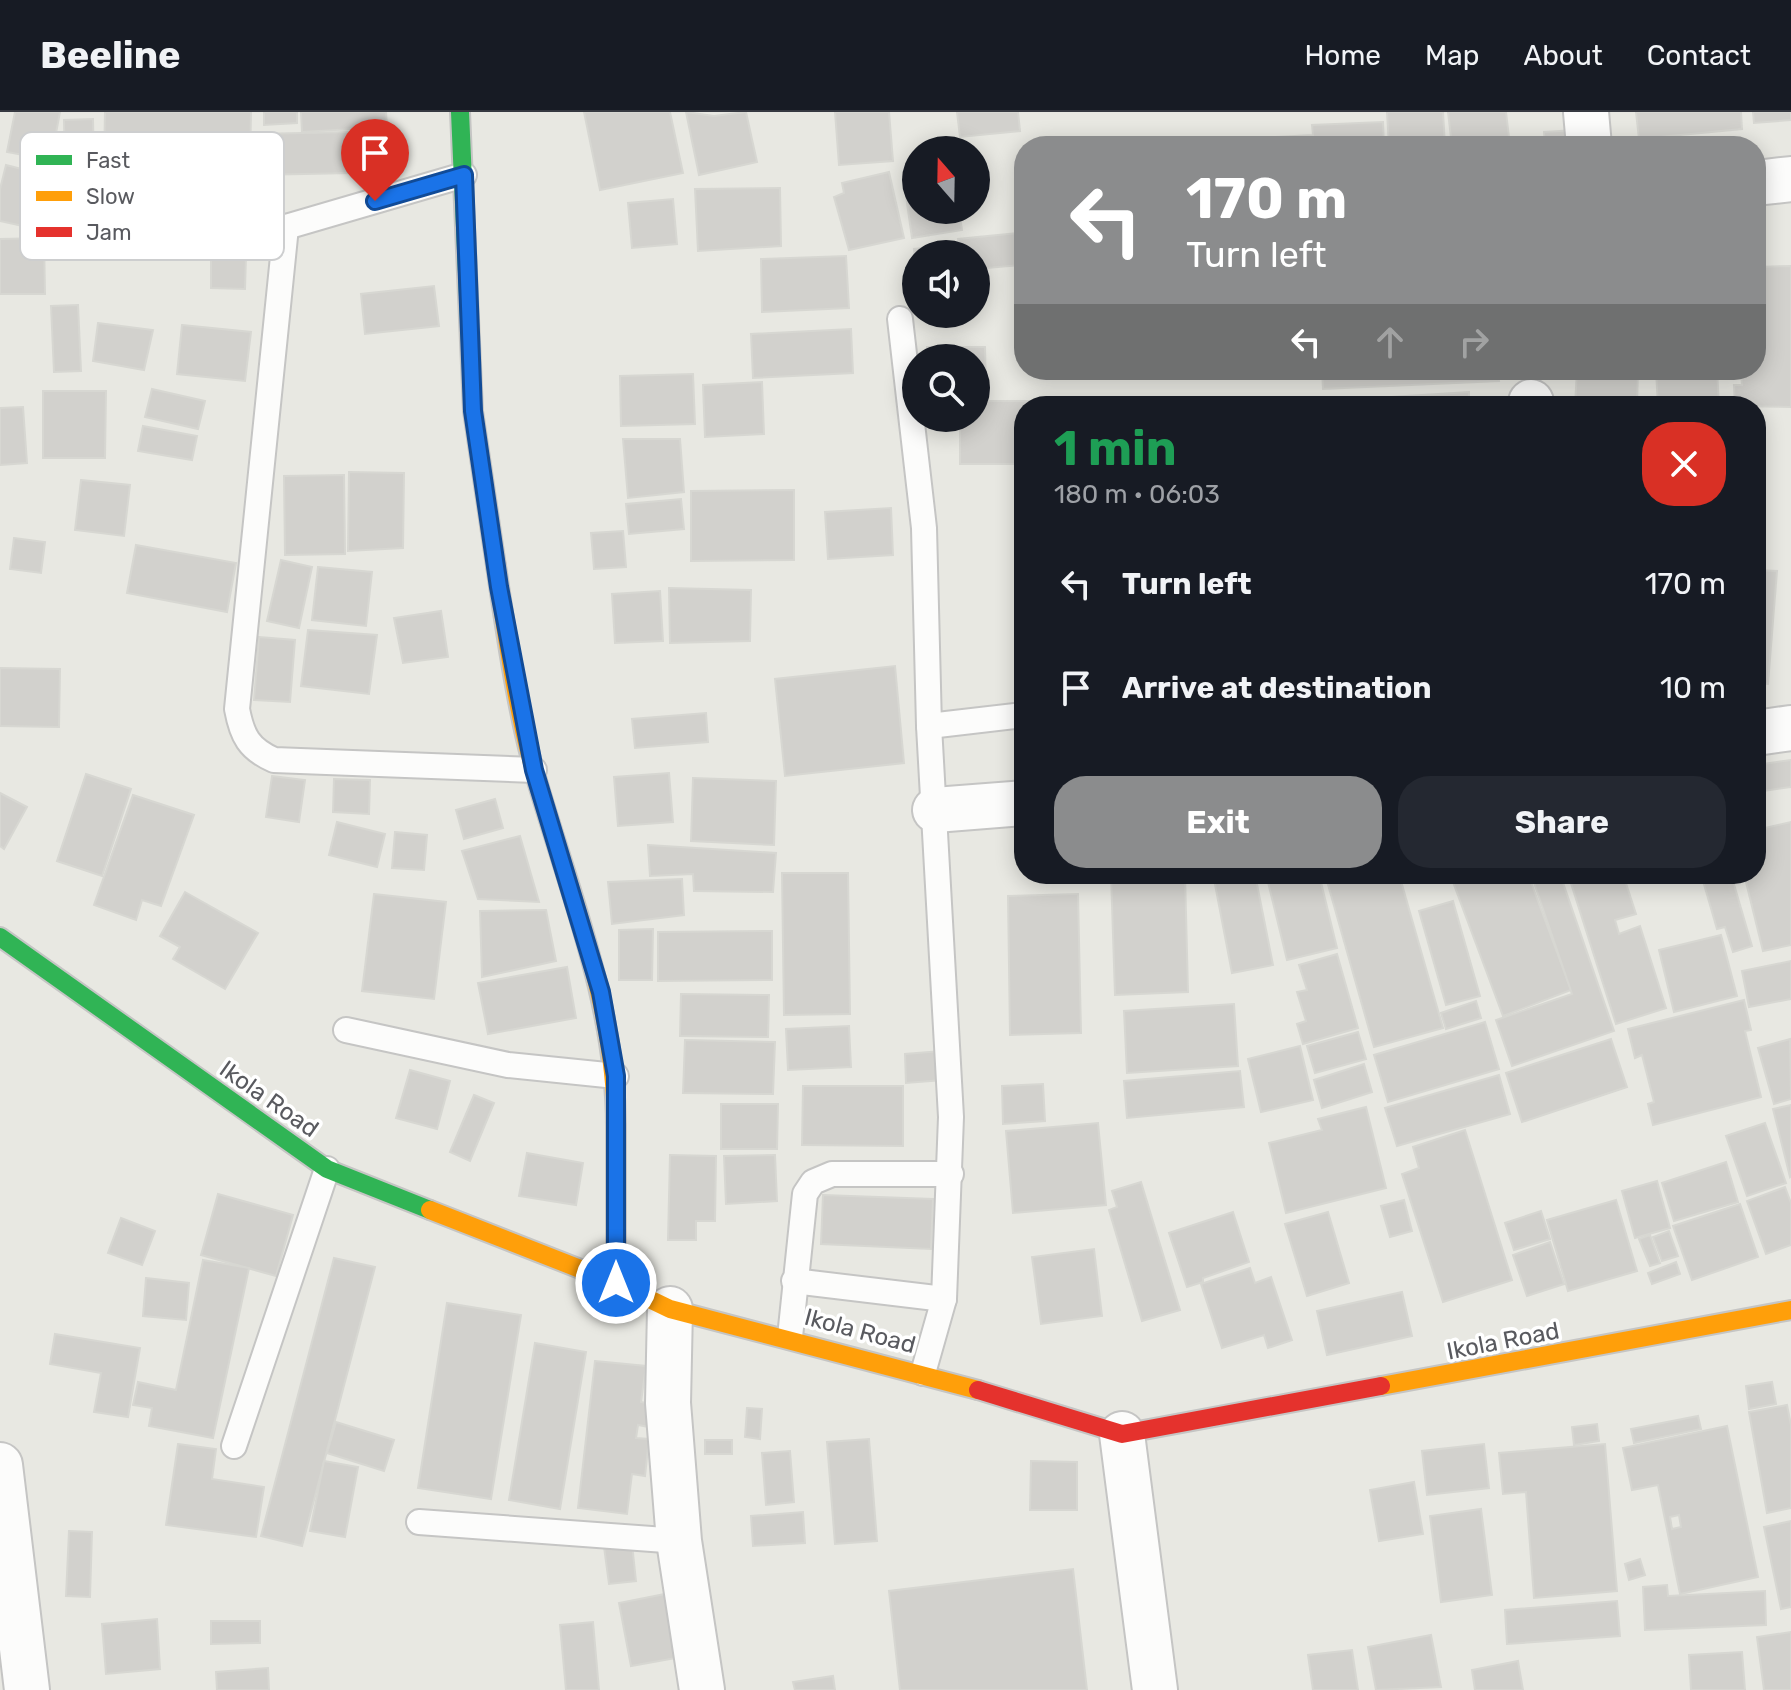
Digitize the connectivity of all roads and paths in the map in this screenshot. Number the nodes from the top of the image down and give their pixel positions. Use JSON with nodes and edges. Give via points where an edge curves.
{"nodes":[{"id":1,"x":460,"y":112,"type":"edge"},
{"id":2,"x":1586,"y":112,"type":"edge"},
{"id":3,"x":1588,"y":136,"type":"edge"},
{"id":4,"x":464,"y":175,"type":"junction"},
{"id":5,"x":1791,"y":179,"type":"edge"},
{"id":6,"x":1766,"y":182,"type":"edge"},
{"id":7,"x":286,"y":227,"type":"joint"},
{"id":8,"x":284,"y":247,"type":"edge"},
{"id":9,"x":283,"y":260,"type":"edge"},
{"id":10,"x":900,"y":319,"type":"dead end"},
{"id":11,"x":1014,"y":716,"type":"edge"},
{"id":12,"x":929,"y":726,"type":"junction"},
{"id":13,"x":1791,"y":728,"type":"edge"},
{"id":14,"x":1766,"y":732,"type":"edge"},
{"id":15,"x":534,"y":770,"type":"junction"},
{"id":16,"x":1014,"y":804,"type":"edge"},
{"id":17,"x":935,"y":810,"type":"junction"},
{"id":18,"x":0,"y":937,"type":"edge"},
{"id":19,"x":346,"y":1030,"type":"dead end"},
{"id":20,"x":616,"y":1076,"type":"junction"},
{"id":21,"x":327,"y":1169,"type":"junction"},
{"id":22,"x":951,"y":1174,"type":"junction"},
{"id":23,"x":794,"y":1281,"type":"junction"},
{"id":24,"x":616,"y":1283,"type":"junction"},
{"id":25,"x":944,"y":1299,"type":"junction"},
{"id":26,"x":670,"y":1309,"type":"junction"},
{"id":27,"x":1791,"y":1310,"type":"edge"},
{"id":28,"x":790,"y":1337,"type":"junction"},
{"id":29,"x":923,"y":1373,"type":"junction"},
{"id":30,"x":1122,"y":1434,"type":"junction"},
{"id":31,"x":234,"y":1446,"type":"dead end"},
{"id":32,"x":0,"y":1465,"type":"edge"},
{"id":33,"x":419,"y":1522,"type":"dead end"},
{"id":34,"x":679,"y":1541,"type":"junction"},
{"id":35,"x":27,"y":1690,"type":"edge"},
{"id":36,"x":702,"y":1690,"type":"edge"},
{"id":37,"x":1155,"y":1690,"type":"edge"}],
"edges":[{"from":1,"to":4,"type":"street"},
{"from":2,"to":3,"type":"street"},
{"from":4,"to":7,"type":"lane"},
{"from":4,"to":15,"type":"street","via":[[473,411]]},
{"from":5,"to":6,"type":"street"},
{"from":7,"to":8,"type":"lane"},
{"from":9,"to":15,"type":"lane","via":[[237,709],[241,733],[254,751],[274,760]]},
{"from":10,"to":12,"type":"lane","via":[[924,528]]},
{"from":11,"to":12,"type":"lane"},
{"from":12,"to":17,"type":"lane"},
{"from":13,"to":14,"type":"street"},
{"from":15,"to":20,"type":"street","via":[[601,992]]},
{"from":16,"to":17,"type":"street"},
{"from":17,"to":22,"type":"lane"},
{"from":18,"to":21,"type":"street","name":"Ikola Road"},
{"from":19,"to":20,"type":"lane","via":[[508,1065]]},
{"from":20,"to":24,"type":"street"},
{"from":21,"to":24,"type":"street","name":"Ikola Road"},
{"from":21,"to":31,"type":"lane"},
{"from":22,"to":23,"type":"lane","via":[[832,1174],[813,1182],[805,1194]]},
{"from":22,"to":25,"type":"lane"},
{"from":23,"to":25,"type":"lane"},
{"from":23,"to":28,"type":"lane"},
{"from":24,"to":26,"type":"street","name":"Ikola Road"},
{"from":25,"to":29,"type":"lane"},
{"from":26,"to":28,"type":"street","name":"Ikola Road"},
{"from":26,"to":34,"type":"street","via":[[668,1403]]},
{"from":27,"to":30,"type":"street","name":"Ikola Road"},
{"from":28,"to":29,"type":"street","name":"Ikola Road"},
{"from":29,"to":30,"type":"street","name":"Ikola Road"},
{"from":30,"to":37,"type":"street"},
{"from":32,"to":35,"type":"street"},
{"from":33,"to":34,"type":"lane"},
{"from":34,"to":36,"type":"street"}]}
